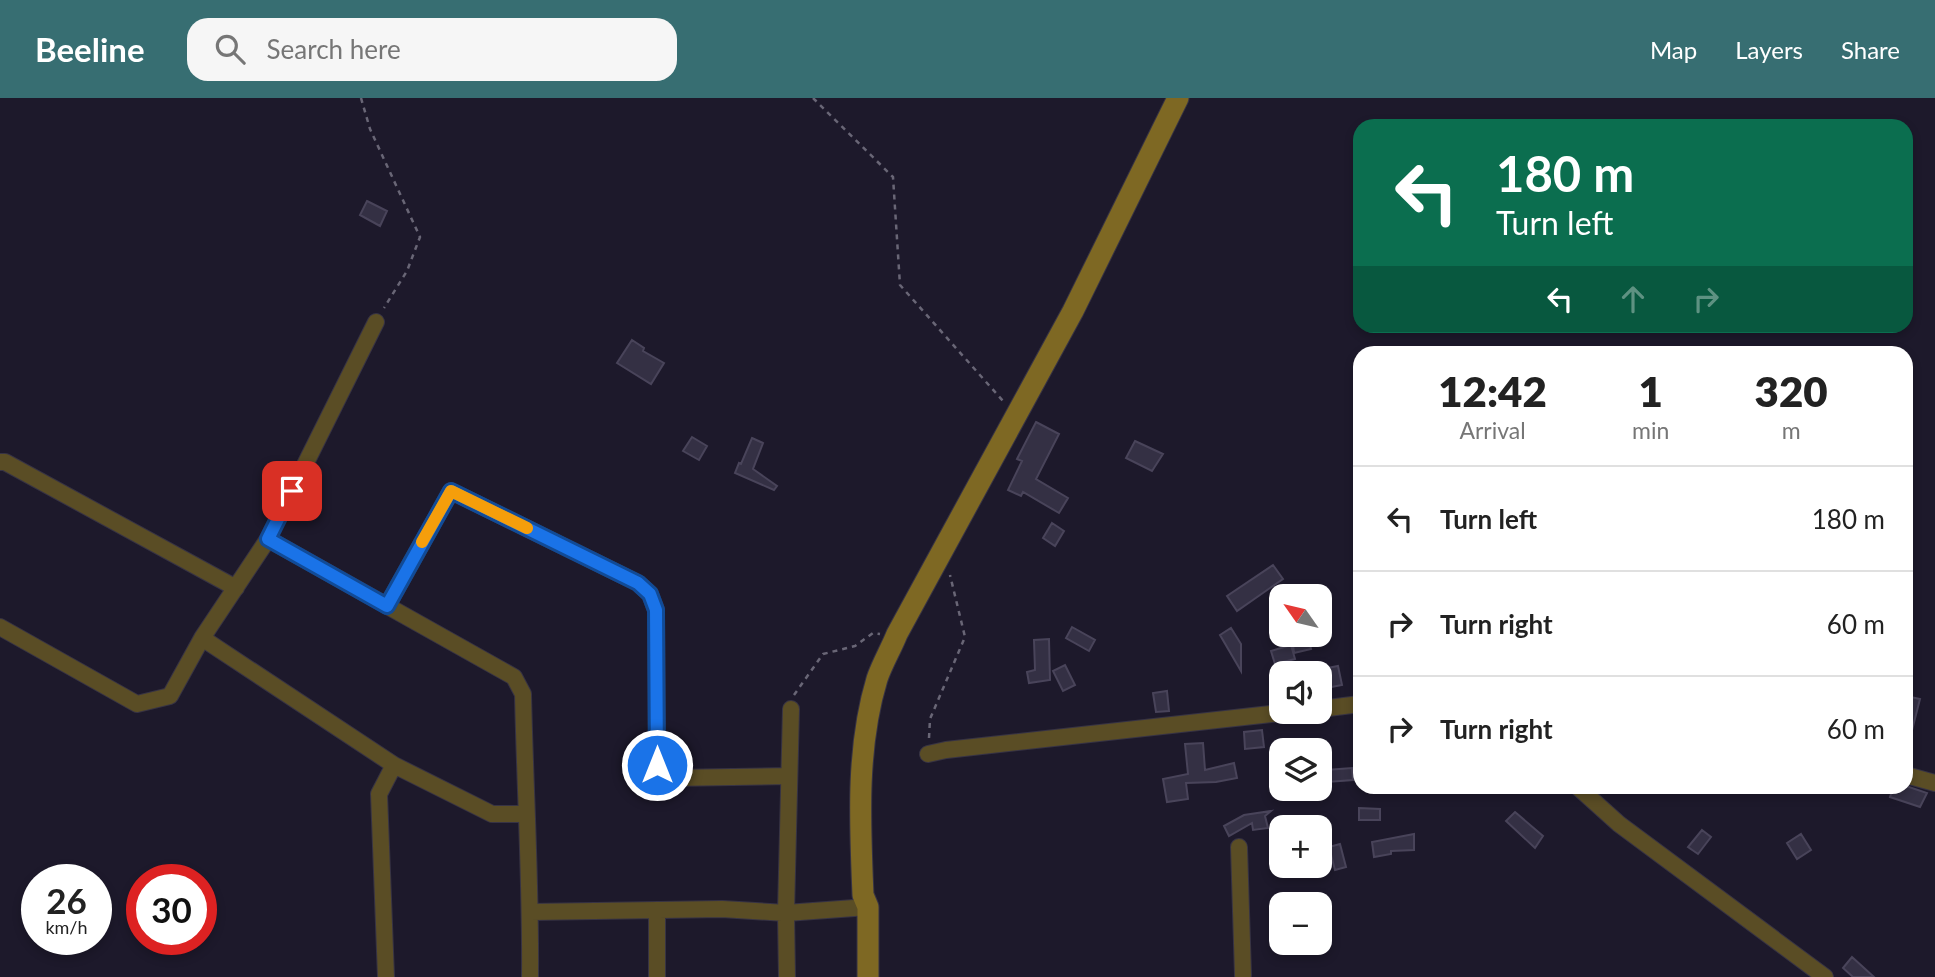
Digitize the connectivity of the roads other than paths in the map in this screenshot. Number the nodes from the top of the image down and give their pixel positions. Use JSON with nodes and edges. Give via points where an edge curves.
{"nodes":[{"id":1,"x":1178,"y":98,"type":"edge"},
{"id":2,"x":376,"y":322,"type":"road end"},
{"id":3,"x":0,"y":463,"type":"edge"},
{"id":4,"x":268,"y":539,"type":"junction"},
{"id":5,"x":236,"y":587,"type":"junction"},
{"id":6,"x":387,"y":606,"type":"junction"},
{"id":7,"x":0,"y":626,"type":"edge"},
{"id":8,"x":202,"y":638,"type":"junction"},
{"id":9,"x":1353,"y":705,"type":"edge"},
{"id":10,"x":1332,"y":708,"type":"edge"},
{"id":11,"x":791,"y":709,"type":"road end"},
{"id":12,"x":1269,"y":714,"type":"edge"},
{"id":13,"x":928,"y":754,"type":"road end"},
{"id":14,"x":394,"y":765,"type":"junction"},
{"id":15,"x":789,"y":776,"type":"junction"},
{"id":16,"x":1913,"y":777,"type":"edge"},
{"id":17,"x":1935,"y":783,"type":"edge"},
{"id":18,"x":1586,"y":794,"type":"edge"},
{"id":19,"x":525,"y":814,"type":"junction"},
{"id":20,"x":1239,"y":847,"type":"dead end"},
{"id":21,"x":868,"y":907,"type":"junction"},
{"id":22,"x":657,"y":910,"type":"junction"},
{"id":23,"x":531,"y":912,"type":"junction"},
{"id":24,"x":786,"y":913,"type":"junction"},
{"id":25,"x":1243,"y":975,"type":"edge"},
{"id":26,"x":386,"y":977,"type":"edge"},
{"id":27,"x":530,"y":977,"type":"edge"},
{"id":28,"x":657,"y":977,"type":"edge"},
{"id":29,"x":787,"y":977,"type":"edge"},
{"id":30,"x":868,"y":977,"type":"edge"},
{"id":31,"x":1825,"y":977,"type":"edge"}],
"edges":[{"from":1,"to":21,"type":"street","via":[[1073,311],[897,634],[878,678],[861,778],[863,895]]},
{"from":2,"to":4,"type":"street"},
{"from":3,"to":5,"type":"street"},
{"from":4,"to":5,"type":"street"},
{"from":4,"to":6,"type":"street"},
{"from":5,"to":8,"type":"street"},
{"from":6,"to":15,"type":"street","via":[[451,491],[638,583],[650,594],[656,610],[657,765],[670,778]]},
{"from":6,"to":19,"type":"street","via":[[514,677],[523,694]]},
{"from":7,"to":8,"type":"street","via":[[137,704],[170,696]]},
{"from":8,"to":14,"type":"street"},
{"from":9,"to":10,"type":"street"},
{"from":11,"to":15,"type":"street"},
{"from":12,"to":13,"type":"street"},
{"from":14,"to":19,"type":"street","via":[[492,814]]},
{"from":14,"to":26,"type":"street","via":[[379,794]]},
{"from":15,"to":24,"type":"street"},
{"from":16,"to":17,"type":"street"},
{"from":18,"to":31,"type":"street","via":[[1619,824]]},
{"from":19,"to":23,"type":"street"},
{"from":20,"to":25,"type":"street"},
{"from":21,"to":24,"type":"street"},
{"from":21,"to":30,"type":"street"},
{"from":22,"to":23,"type":"street"},
{"from":22,"to":24,"type":"street"},
{"from":22,"to":28,"type":"street"},
{"from":23,"to":27,"type":"street"},
{"from":24,"to":29,"type":"street"}]}
